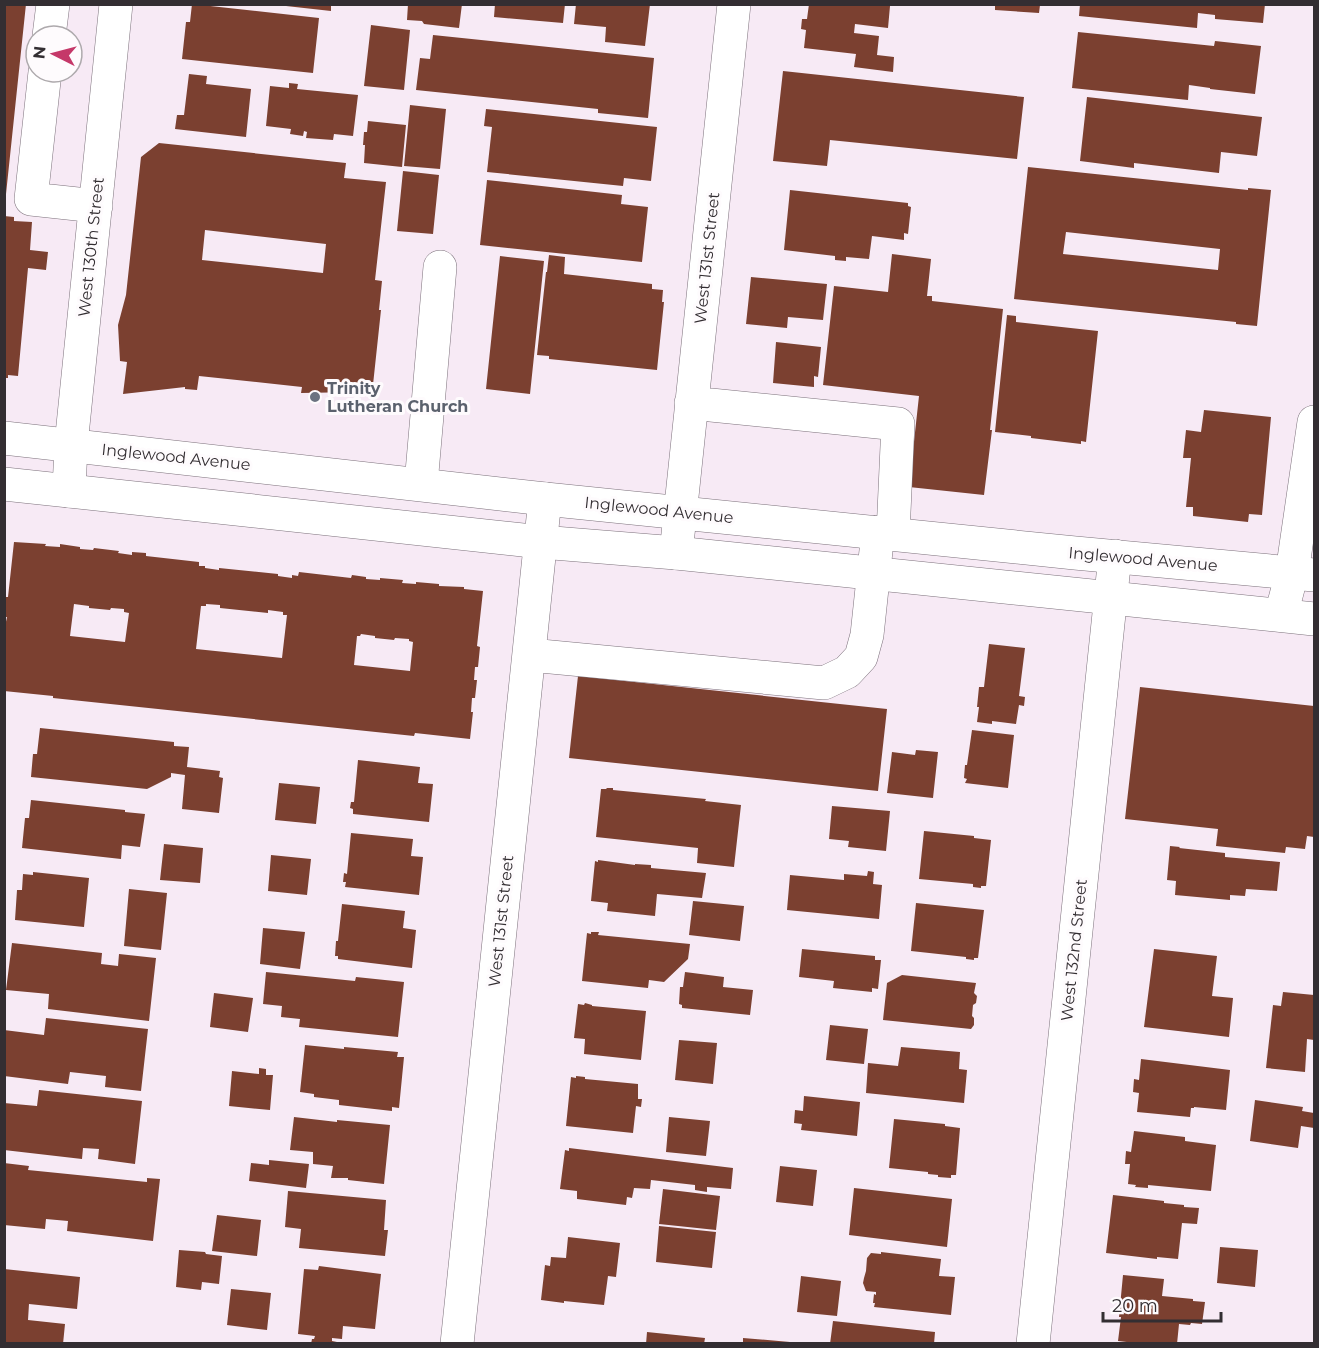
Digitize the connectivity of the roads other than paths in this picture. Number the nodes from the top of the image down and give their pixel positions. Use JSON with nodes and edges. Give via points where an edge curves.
{"nodes":[{"id":1,"x":53,"y":4,"type":"edge"},
{"id":2,"x":116,"y":4,"type":"edge"},
{"id":3,"x":734,"y":4,"type":"edge"},
{"id":4,"x":50,"y":24,"type":"edge"},
{"id":5,"x":44,"y":84,"type":"edge"},
{"id":6,"x":96,"y":206,"type":"junction"},
{"id":7,"x":440,"y":267,"type":"dead end"},
{"id":8,"x":692,"y":403,"type":"junction"},
{"id":9,"x":1314,"y":422,"type":"edge"},
{"id":10,"x":4,"y":438,"type":"edge"},
{"id":11,"x":71,"y":445,"type":"junction"},
{"id":12,"x":4,"y":484,"type":"edge"},
{"id":13,"x":421,"y":484,"type":"junction"},
{"id":14,"x":69,"y":490,"type":"junction"},
{"id":15,"x":545,"y":499,"type":"junction"},
{"id":16,"x":680,"y":512,"type":"junction"},
{"id":17,"x":885,"y":533,"type":"junction"},
{"id":18,"x":541,"y":542,"type":"junction"},
{"id":19,"x":676,"y":553,"type":"junction"},
{"id":20,"x":1115,"y":556,"type":"junction"},
{"id":21,"x":874,"y":574,"type":"junction"},
{"id":22,"x":1303,"y":574,"type":"edge"},
{"id":23,"x":1110,"y":598,"type":"junction"},
{"id":24,"x":1281,"y":615,"type":"junction"},
{"id":25,"x":1314,"y":619,"type":"edge"},
{"id":26,"x":530,"y":655,"type":"junction"},
{"id":27,"x":457,"y":1344,"type":"edge"},
{"id":28,"x":1032,"y":1344,"type":"edge"}],
"edges":[{"from":1,"to":4,"type":"street"},
{"from":2,"to":6,"type":"street","name":"West 130th Street"},
{"from":3,"to":8,"type":"street","name":"West 131st Street"},
{"from":5,"to":6,"type":"street","via":[[31,199]]},
{"from":6,"to":11,"type":"street","name":"West 130th Street"},
{"from":7,"to":13,"type":"street"},
{"from":8,"to":16,"type":"street","name":"West 131st Street"},
{"from":8,"to":17,"type":"street","via":[[898,424]]},
{"from":9,"to":22,"type":"street"},
{"from":10,"to":11,"type":"street","name":"Inglewood Avenue"},
{"from":11,"to":13,"type":"street","name":"Inglewood Avenue"},
{"from":11,"to":14,"type":"street","name":"West 130th Street"},
{"from":12,"to":14,"type":"street"},
{"from":13,"to":15,"type":"street","name":"Inglewood Avenue"},
{"from":14,"to":18,"type":"street"},
{"from":15,"to":16,"type":"street","name":"Inglewood Avenue"},
{"from":15,"to":18,"type":"street","name":"West 131st Street"},
{"from":16,"to":17,"type":"street","name":"Inglewood Avenue"},
{"from":16,"to":19,"type":"street","name":"West 131st Street"},
{"from":17,"to":20,"type":"street","name":"Inglewood Avenue"},
{"from":17,"to":21,"type":"street"},
{"from":18,"to":19,"type":"street"},
{"from":18,"to":26,"type":"street","name":"West 131st Street"},
{"from":19,"to":21,"type":"street"},
{"from":20,"to":22,"type":"street","name":"Inglewood Avenue"},
{"from":20,"to":23,"type":"street","name":"West 132nd Street"},
{"from":21,"to":23,"type":"street"},
{"from":21,"to":26,"type":"street","via":[[861,657],[847,672],[824,683]]},
{"from":22,"to":24,"type":"street"},
{"from":23,"to":24,"type":"street"},
{"from":23,"to":28,"type":"street","name":"West 132nd Street"},
{"from":24,"to":25,"type":"street"},
{"from":26,"to":27,"type":"street","name":"West 131st Street"}]}
